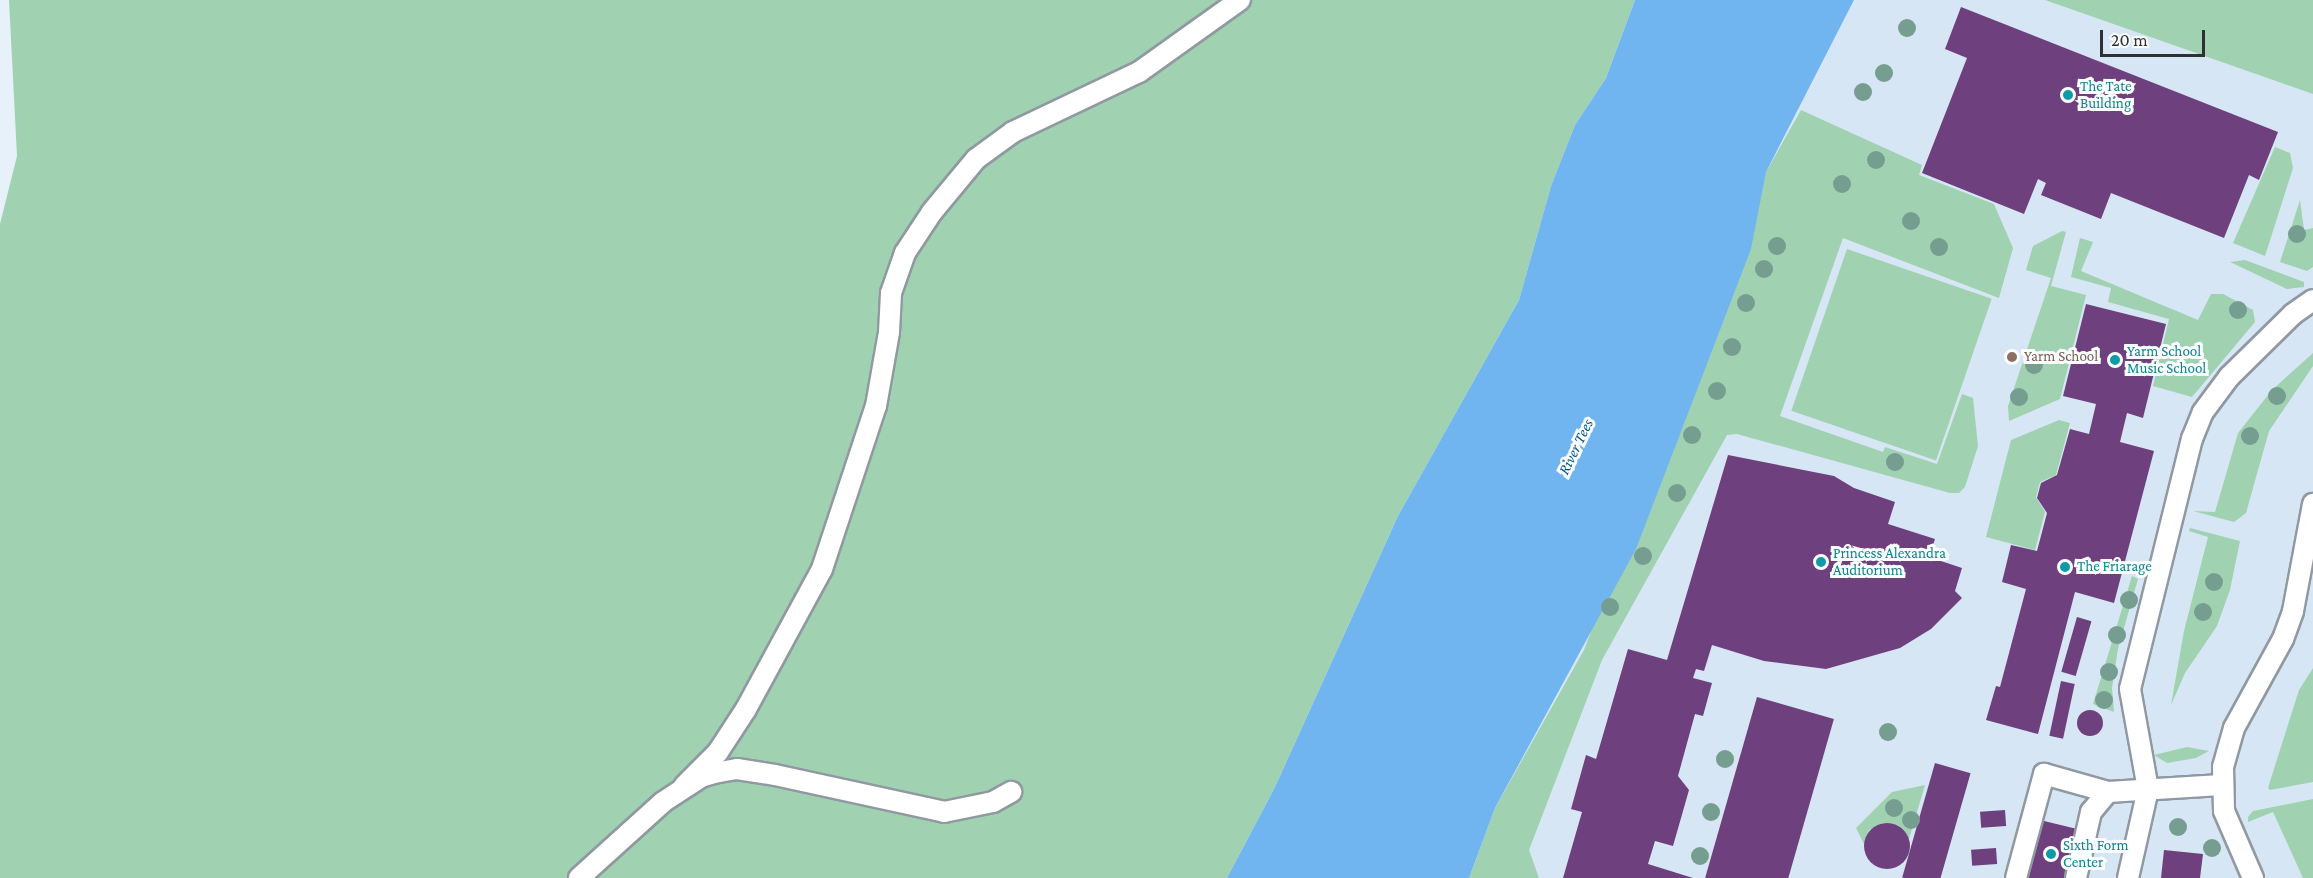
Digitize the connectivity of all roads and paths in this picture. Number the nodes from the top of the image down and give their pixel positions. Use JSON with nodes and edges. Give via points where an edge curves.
{"nodes":[{"id":1,"x":1240,"y":0,"type":"edge"},
{"id":2,"x":2313,"y":300,"type":"edge"},
{"id":3,"x":2313,"y":504,"type":"edge"},
{"id":4,"x":2222,"y":785,"type":"junction"},
{"id":5,"x":684,"y":786,"type":"junction"},
{"id":6,"x":2148,"y":789,"type":"junction"},
{"id":7,"x":1011,"y":792,"type":"dead end"},
{"id":8,"x":2108,"y":792,"type":"junction"},
{"id":9,"x":579,"y":878,"type":"edge"},
{"id":10,"x":2016,"y":878,"type":"edge"},
{"id":11,"x":2076,"y":878,"type":"edge"},
{"id":12,"x":2128,"y":878,"type":"edge"},
{"id":13,"x":2253,"y":878,"type":"edge"}],
"edges":[{"from":1,"to":5,"type":"lane","via":[[1138,72],[1012,132],[976,159],[932,212],[905,253],[891,293],[889,332],[876,406],[822,569],[746,709],[718,752]]},
{"from":2,"to":6,"type":"lane","via":[[2293,314],[2229,377],[2203,412],[2192,439],[2130,689]]},
{"from":3,"to":4,"type":"lane","via":[[2293,611],[2283,639],[2234,728]]},
{"from":4,"to":6,"type":"lane"},
{"from":4,"to":13,"type":"lane","via":[[2224,811]]},
{"from":5,"to":7,"type":"lane","via":[[700,777],[737,770],[944,812],[993,802]]},
{"from":5,"to":9,"type":"lane"},
{"from":6,"to":8,"type":"lane"},
{"from":6,"to":12,"type":"lane"},
{"from":8,"to":10,"type":"lane","via":[[2044,774]]},
{"from":8,"to":11,"type":"lane","via":[[2091,812]]}]}
